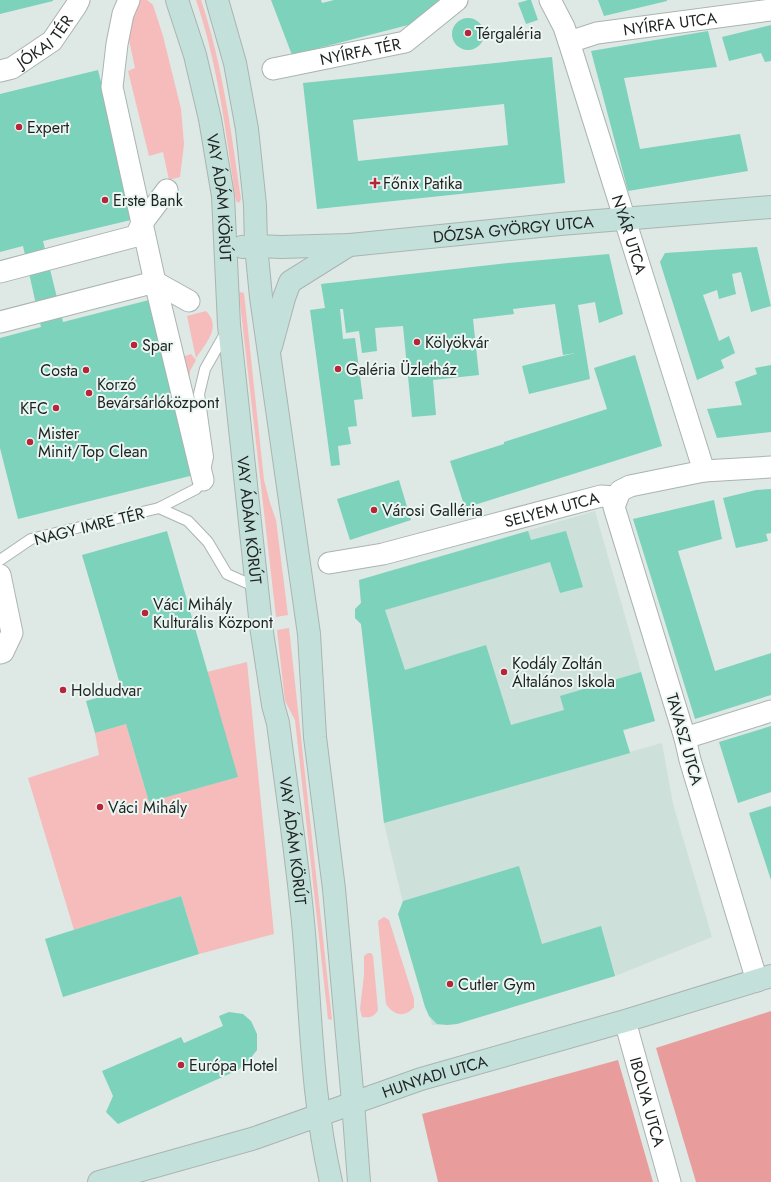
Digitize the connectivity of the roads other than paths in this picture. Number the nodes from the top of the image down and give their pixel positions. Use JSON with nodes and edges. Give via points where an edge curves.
{"nodes":[{"id":1,"x":129,"y":0,"type":"edge"},
{"id":2,"x":177,"y":0,"type":"edge"},
{"id":3,"x":217,"y":0,"type":"edge"},
{"id":4,"x":457,"y":0,"type":"edge"},
{"id":5,"x":550,"y":0,"type":"edge"},
{"id":6,"x":81,"y":2,"type":"edge"},
{"id":7,"x":771,"y":10,"type":"edge"},
{"id":8,"x":569,"y":42,"type":"junction"},
{"id":9,"x":273,"y":69,"type":"dead end"},
{"id":10,"x":0,"y":71,"type":"edge"},
{"id":11,"x":167,"y":190,"type":"dead end"},
{"id":12,"x":771,"y":207,"type":"edge"},
{"id":13,"x":624,"y":218,"type":"junction"},
{"id":14,"x":142,"y":223,"type":"junction"},
{"id":15,"x":350,"y":245,"type":"junction"},
{"id":16,"x":256,"y":246,"type":"junction"},
{"id":17,"x":225,"y":249,"type":"junction"},
{"id":18,"x":0,"y":272,"type":"edge"},
{"id":19,"x":155,"y":282,"type":"junction"},
{"id":20,"x":189,"y":301,"type":"dead end"},
{"id":21,"x":0,"y":322,"type":"edge"},
{"id":22,"x":229,"y":325,"type":"junction"},
{"id":23,"x":268,"y":356,"type":"junction"},
{"id":24,"x":771,"y":466,"type":"edge"},
{"id":25,"x":704,"y":471,"type":"junction"},
{"id":26,"x":203,"y":480,"type":"junction"},
{"id":27,"x":617,"y":497,"type":"junction"},
{"id":28,"x":159,"y":508,"type":"junction"},
{"id":29,"x":0,"y":560,"type":"edge"},
{"id":30,"x":329,"y":564,"type":"dead end"},
{"id":31,"x":2,"y":582,"type":"edge"},
{"id":32,"x":257,"y":587,"type":"junction"},
{"id":33,"x":0,"y":653,"type":"edge"},
{"id":34,"x":771,"y":710,"type":"edge"},
{"id":35,"x":685,"y":738,"type":"junction"},
{"id":36,"x":764,"y":979,"type":"edge"},
{"id":37,"x":625,"y":1021,"type":"junction"},
{"id":38,"x":353,"y":1102,"type":"junction"},
{"id":39,"x":319,"y":1115,"type":"junction"},
{"id":40,"x":100,"y":1182,"type":"edge"},
{"id":41,"x":331,"y":1182,"type":"edge"},
{"id":42,"x":359,"y":1182,"type":"edge"},
{"id":43,"x":670,"y":1182,"type":"edge"}],
"edges":[{"from":1,"to":14,"type":"street","via":[[123,14],[117,44],[112,87]]},
{"from":2,"to":17,"type":"street","name":"VAY ÁDÁM KÖRÚT","via":[[196,55],[210,119],[223,196]]},
{"from":3,"to":16,"type":"street","name":"VAY ÁDÁM KÖRÚT","via":[[235,63],[247,129],[255,205]]},
{"from":4,"to":9,"type":"street","name":"NYÍRFA TÉR","via":[[405,42]]},
{"from":5,"to":8,"type":"street","name":"NYÁR UTCA"},
{"from":6,"to":10,"type":"street","name":"JÓKAI TÉR","via":[[52,41],[12,68]]},
{"from":7,"to":8,"type":"street","name":"NYÍRFA UTCA","via":[[597,33]]},
{"from":8,"to":13,"type":"street","name":"NYÁR UTCA"},
{"from":11,"to":14,"type":"street"},
{"from":12,"to":13,"type":"street","name":"DÓZSA GYÖRGY UTCA"},
{"from":13,"to":15,"type":"street","name":"DÓZSA GYÖRGY UTCA"},
{"from":13,"to":25,"type":"street","name":"NYÁR UTCA"},
{"from":14,"to":18,"type":"street","via":[[136,236]]},
{"from":14,"to":19,"type":"street"},
{"from":15,"to":16,"type":"street","name":"DÓZSA GYÖRGY UTCA"},
{"from":15,"to":23,"type":"street","via":[[290,282]]},
{"from":16,"to":17,"type":"street","name":"DÓZSA GYÖRGY UTCA"},
{"from":16,"to":23,"type":"street","name":"VAY ÁDÁM KÖRÚT"},
{"from":17,"to":22,"type":"street","name":"VAY ÁDÁM KÖRÚT"},
{"from":19,"to":20,"type":"street"},
{"from":19,"to":21,"type":"street"},
{"from":19,"to":26,"type":"street"},
{"from":22,"to":26,"type":"lane","via":[[205,369],[199,394],[208,457]]},
{"from":22,"to":32,"type":"street","name":"VAY ÁDÁM KÖRÚT"},
{"from":23,"to":38,"type":"street","name":"VAY ÁDÁM KÖRÚT","via":[[309,634],[314,737],[334,889]]},
{"from":24,"to":25,"type":"street","name":"SELYEM UTCA"},
{"from":25,"to":27,"type":"street","name":"SELYEM UTCA","via":[[630,486],[620,491]]},
{"from":26,"to":28,"type":"lane","name":"NAGY IMRE TÉR","via":[[196,489]]},
{"from":27,"to":30,"type":"street","name":"SELYEM UTCA","via":[[601,496],[383,554]]},
{"from":27,"to":35,"type":"street","name":"TAVASZ UTCA","via":[[614,507]]},
{"from":28,"to":29,"type":"lane","name":"NAGY IMRE TÉR","via":[[31,539]]},
{"from":28,"to":32,"type":"lane","name":"NAGY IMRE TÉR","via":[[188,521],[208,542],[227,574]]},
{"from":31,"to":33,"type":"street","via":[[12,633],[3,652]]},
{"from":32,"to":39,"type":"street","name":"VAY ÁDÁM KÖRÚT","via":[[295,853]]},
{"from":34,"to":35,"type":"street"},
{"from":35,"to":36,"type":"street","name":"TAVASZ UTCA","via":[[690,760]]},
{"from":36,"to":37,"type":"street","name":"HUNYADI UTCA"},
{"from":37,"to":38,"type":"street","name":"HUNYADI UTCA","via":[[421,1079]]},
{"from":37,"to":43,"type":"street","name":"IBOLYA UTCA"},
{"from":38,"to":39,"type":"street","name":"HUNYADI UTCA"},
{"from":38,"to":42,"type":"street","name":"VAY ÁDÁM KÖRÚT"},
{"from":39,"to":40,"type":"street","name":"HUNYADI UTCA","via":[[255,1138]]},
{"from":39,"to":41,"type":"street","name":"VAY ÁDÁM KÖRÚT"}]}
